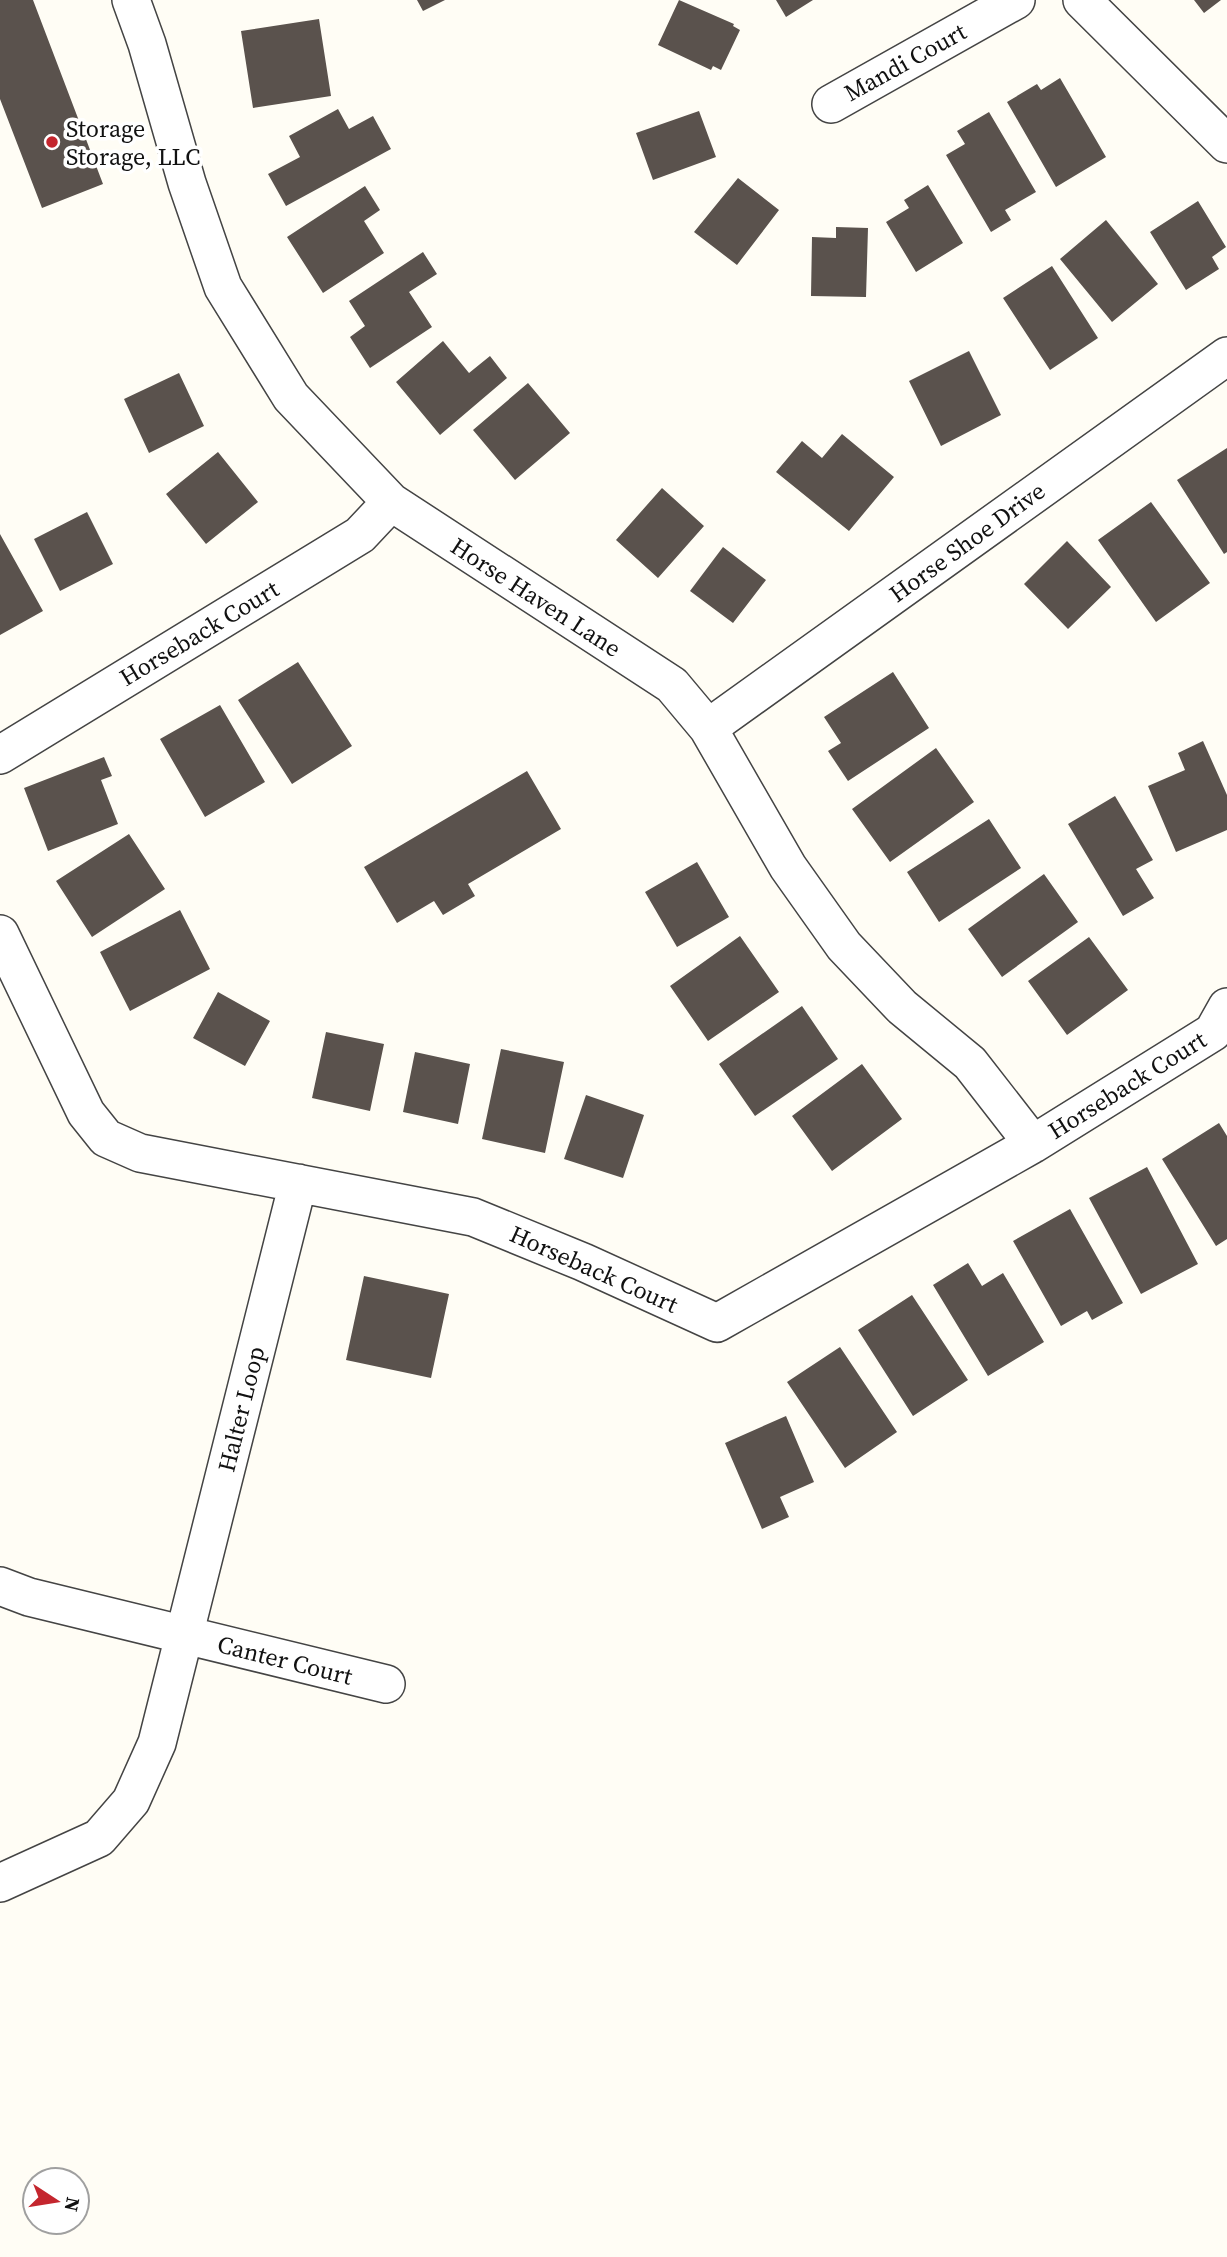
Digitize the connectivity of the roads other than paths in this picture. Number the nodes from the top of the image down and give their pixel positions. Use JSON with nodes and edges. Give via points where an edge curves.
{"nodes":[{"id":1,"x":131,"y":0,"type":"edge"},
{"id":2,"x":1016,"y":0,"type":"edge"},
{"id":3,"x":1082,"y":0,"type":"edge"},
{"id":4,"x":831,"y":104,"type":"dead end"},
{"id":5,"x":1227,"y":144,"type":"edge"},
{"id":6,"x":1227,"y":356,"type":"edge"},
{"id":7,"x":391,"y":502,"type":"junction"},
{"id":8,"x":708,"y":728,"type":"junction"},
{"id":9,"x":0,"y":755,"type":"edge"},
{"id":10,"x":0,"y":934,"type":"edge"},
{"id":11,"x":1227,"y":1007,"type":"edge"},
{"id":12,"x":1033,"y":1144,"type":"junction"},
{"id":13,"x":298,"y":1183,"type":"junction"},
{"id":14,"x":0,"y":1586,"type":"edge"},
{"id":15,"x":184,"y":1636,"type":"junction"},
{"id":16,"x":386,"y":1684,"type":"dead end"},
{"id":17,"x":0,"y":1883,"type":"edge"}],
"edges":[{"from":1,"to":7,"type":"street","name":"Horse Haven Lane","via":[[223,287],[291,397]]},
{"from":2,"to":4,"type":"street","name":"Mandi Court"},
{"from":3,"to":5,"type":"street"},
{"from":6,"to":8,"type":"street","name":"Horse Shoe Drive"},
{"from":7,"to":8,"type":"street","name":"Horse Haven Lane","via":[[672,685]]},
{"from":7,"to":9,"type":"street","name":"Horseback Court","via":[[360,535]]},
{"from":8,"to":12,"type":"street","name":"Horse Haven Lane","via":[[788,867],[844,946],[902,1007],[970,1063]]},
{"from":10,"to":13,"type":"street","name":"Horseback Court","via":[[86,1113],[106,1138],[140,1153]]},
{"from":11,"to":12,"type":"street","name":"Horseback Court","via":[[1213,1032]]},
{"from":12,"to":13,"type":"street","name":"Horseback Court","via":[[717,1323],[473,1217]]},
{"from":13,"to":15,"type":"street","name":"Halter Loop"},
{"from":14,"to":15,"type":"street"},
{"from":15,"to":16,"type":"street","name":"Canter Court"},
{"from":15,"to":17,"type":"street","name":"Halter Loop","via":[[157,1743],[131,1801],[99,1838]]}]}
